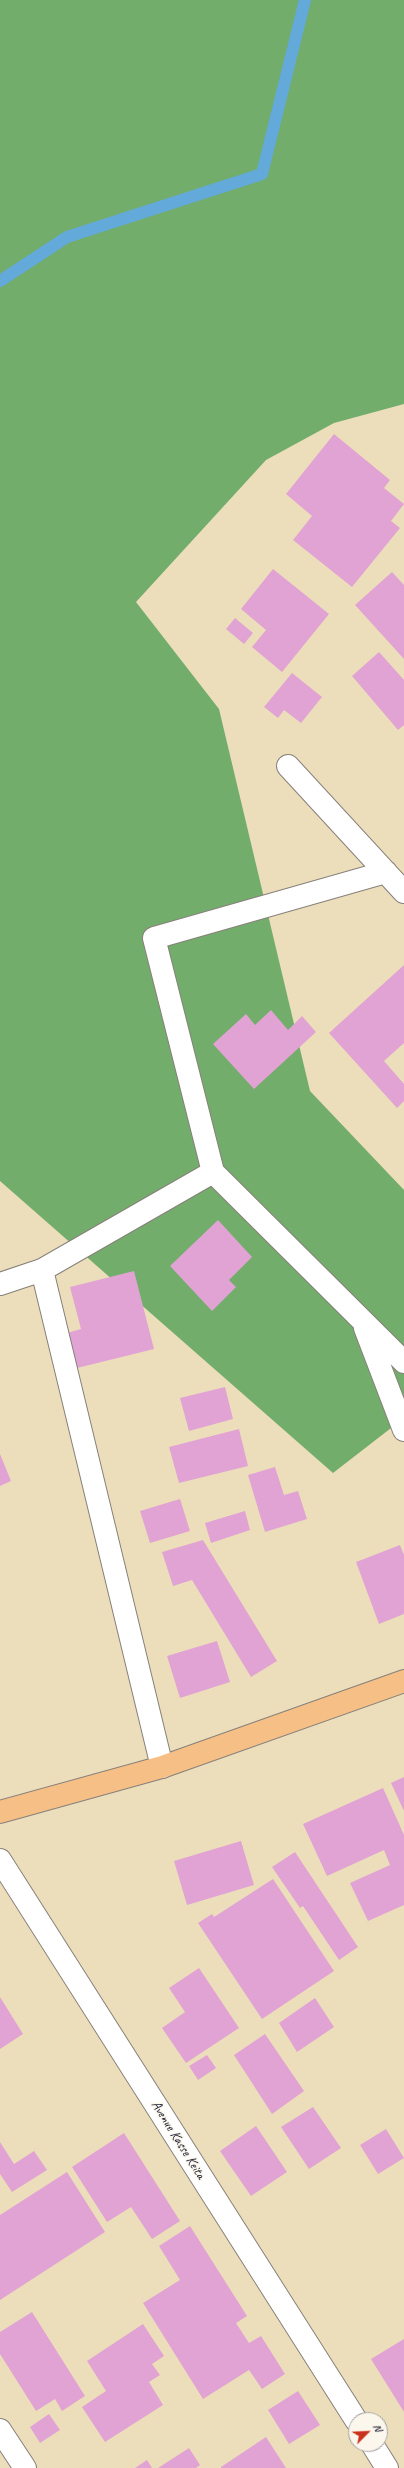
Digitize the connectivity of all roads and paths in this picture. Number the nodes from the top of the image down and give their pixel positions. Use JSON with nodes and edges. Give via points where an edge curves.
{"nodes":[{"id":1,"x":288,"y":766,"type":"dead end"},
{"id":2,"x":386,"y":872,"type":"junction"},
{"id":3,"x":404,"y":892,"type":"edge"},
{"id":4,"x":213,"y":1172,"type":"junction"},
{"id":5,"x":42,"y":1270,"type":"junction"},
{"id":6,"x":0,"y":1284,"type":"edge"},
{"id":7,"x":363,"y":1321,"type":"junction"},
{"id":8,"x":404,"y":1362,"type":"edge"},
{"id":9,"x":404,"y":1430,"type":"edge"},
{"id":10,"x":404,"y":1681,"type":"edge"},
{"id":11,"x":162,"y":1767,"type":"junction"},
{"id":12,"x":0,"y":1812,"type":"edge"},
{"id":13,"x":0,"y":1860,"type":"edge"},
{"id":14,"x":351,"y":2412,"type":"edge"},
{"id":15,"x":0,"y":2430,"type":"edge"},
{"id":16,"x":377,"y":2452,"type":"edge"},
{"id":17,"x":25,"y":2468,"type":"edge"},
{"id":18,"x":387,"y":2468,"type":"edge"}],
"edges":[{"from":1,"to":2,"type":"street"},
{"from":2,"to":3,"type":"street"},
{"from":2,"to":4,"type":"street","via":[[154,938]]},
{"from":4,"to":5,"type":"street"},
{"from":4,"to":7,"type":"street"},
{"from":5,"to":6,"type":"street"},
{"from":5,"to":11,"type":"street"},
{"from":7,"to":8,"type":"street"},
{"from":7,"to":9,"type":"street"},
{"from":10,"to":11,"type":"main road"},
{"from":11,"to":12,"type":"main road"},
{"from":13,"to":14,"type":"street","name":"Avenue Kasse Keita"},
{"from":15,"to":17,"type":"street"},
{"from":16,"to":18,"type":"street"}]}
